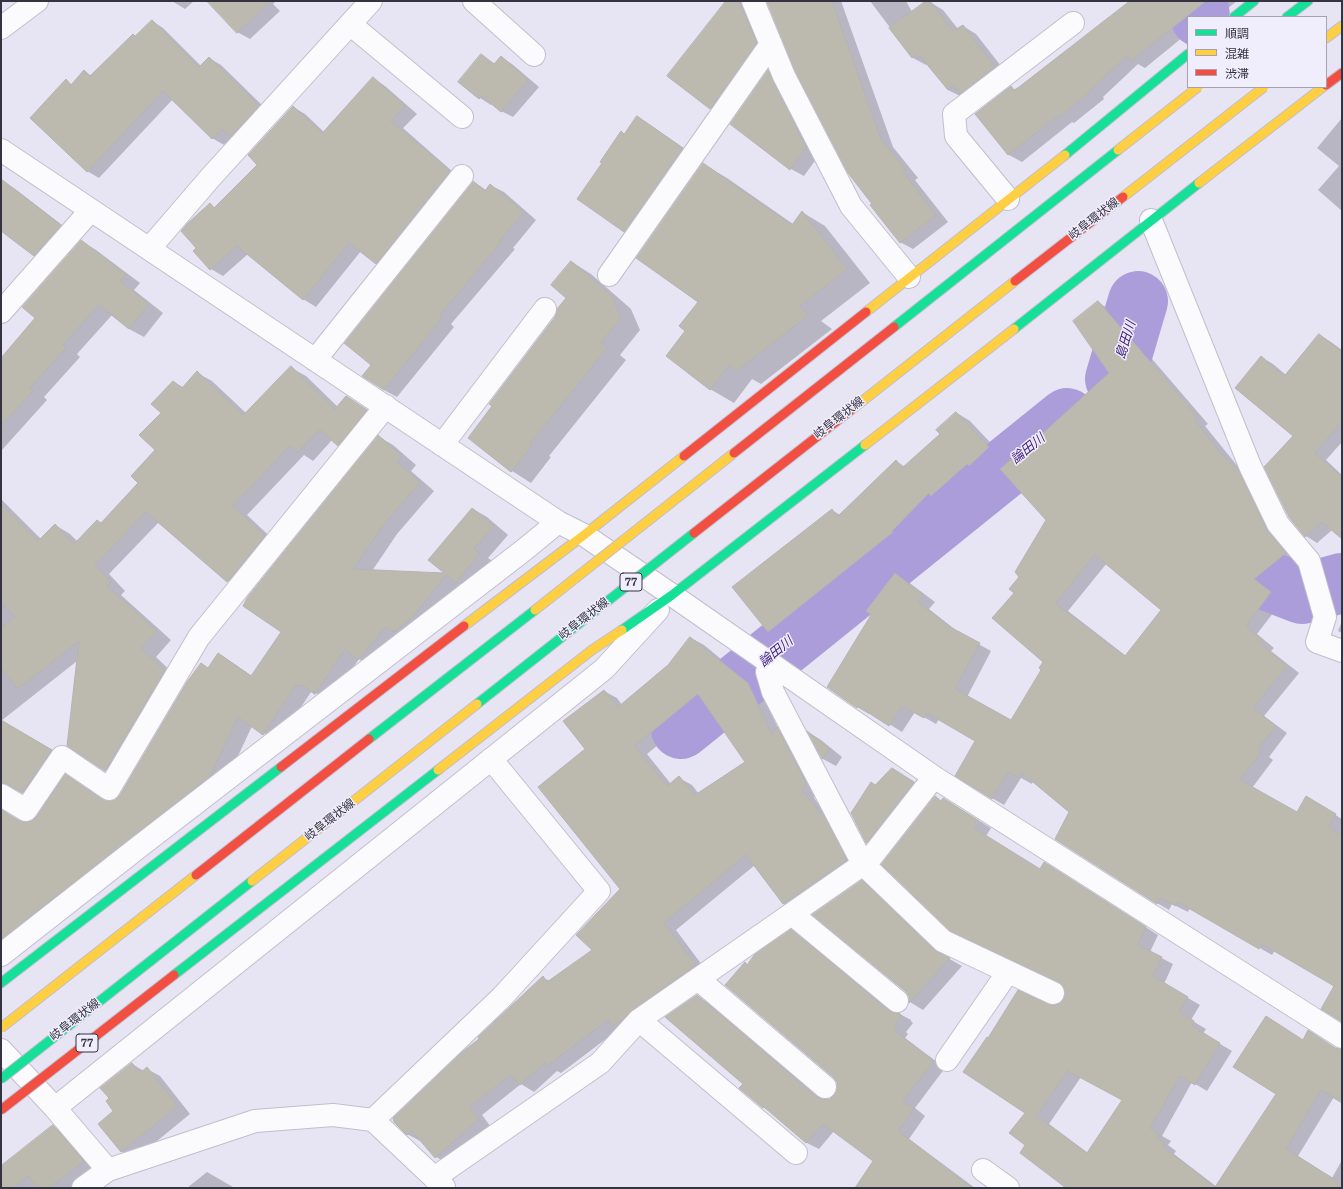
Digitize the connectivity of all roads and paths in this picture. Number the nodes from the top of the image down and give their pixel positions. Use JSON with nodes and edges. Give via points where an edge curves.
{"nodes":[{"id":1,"x":37,"y":1,"type":"edge"},
{"id":2,"x":371,"y":1,"type":"edge"},
{"id":3,"x":474,"y":1,"type":"edge"},
{"id":4,"x":753,"y":1,"type":"edge"},
{"id":5,"x":1254,"y":1,"type":"edge"},
{"id":6,"x":1308,"y":1,"type":"edge"},
{"id":7,"x":1235,"y":16,"type":"edge"},
{"id":8,"x":1288,"y":16,"type":"edge"},
{"id":9,"x":1073,"y":23,"type":"dead end"},
{"id":10,"x":350,"y":24,"type":"junction"},
{"id":11,"x":1342,"y":26,"type":"edge"},
{"id":12,"x":1,"y":28,"type":"edge"},
{"id":13,"x":1327,"y":37,"type":"edge"},
{"id":14,"x":771,"y":44,"type":"junction"},
{"id":15,"x":534,"y":55,"type":"dead end"},
{"id":16,"x":1187,"y":55,"type":"edge"},
{"id":17,"x":1342,"y":73,"type":"edge"},
{"id":18,"x":1327,"y":84,"type":"edge"},
{"id":19,"x":1197,"y":88,"type":"edge"},
{"id":20,"x":1263,"y":88,"type":"edge"},
{"id":21,"x":1322,"y":88,"type":"edge"},
{"id":22,"x":462,"y":117,"type":"dead end"},
{"id":23,"x":1,"y":150,"type":"edge"},
{"id":24,"x":462,"y":176,"type":"dead end"},
{"id":25,"x":1008,"y":198,"type":"junction"},
{"id":26,"x":91,"y":210,"type":"junction"},
{"id":27,"x":1151,"y":220,"type":"junction"},
{"id":28,"x":149,"y":249,"type":"junction"},
{"id":29,"x":609,"y":274,"type":"dead end"},
{"id":30,"x":909,"y":277,"type":"junction"},
{"id":31,"x":545,"y":309,"type":"dead end"},
{"id":32,"x":1,"y":312,"type":"edge"},
{"id":33,"x":315,"y":360,"type":"junction"},
{"id":34,"x":386,"y":406,"type":"junction"},
{"id":35,"x":442,"y":445,"type":"junction"},
{"id":36,"x":558,"y":522,"type":"junction"},
{"id":37,"x":584,"y":535,"type":"junction"},
{"id":38,"x":672,"y":595,"type":"junction"},
{"id":39,"x":1342,"y":651,"type":"edge"},
{"id":40,"x":774,"y":666,"type":"junction"},
{"id":41,"x":491,"y":759,"type":"junction"},
{"id":42,"x":934,"y":777,"type":"junction"},
{"id":43,"x":1,"y":796,"type":"edge"},
{"id":44,"x":863,"y":864,"type":"junction"},
{"id":45,"x":792,"y":914,"type":"junction"},
{"id":46,"x":1,"y":955,"type":"edge"},
{"id":47,"x":1008,"y":972,"type":"junction"},
{"id":48,"x":698,"y":980,"type":"junction"},
{"id":49,"x":1,"y":983,"type":"edge"},
{"id":50,"x":1053,"y":993,"type":"dead end"},
{"id":51,"x":897,"y":1001,"type":"dead end"},
{"id":52,"x":639,"y":1020,"type":"junction"},
{"id":53,"x":1,"y":1028,"type":"edge"},
{"id":54,"x":1342,"y":1037,"type":"edge"},
{"id":55,"x":1,"y":1050,"type":"edge"},
{"id":56,"x":947,"y":1060,"type":"dead end"},
{"id":57,"x":1,"y":1079,"type":"edge"},
{"id":58,"x":825,"y":1087,"type":"dead end"},
{"id":59,"x":55,"y":1108,"type":"junction"},
{"id":60,"x":1,"y":1110,"type":"edge"},
{"id":61,"x":374,"y":1120,"type":"junction"},
{"id":62,"x":796,"y":1153,"type":"dead end"},
{"id":63,"x":108,"y":1170,"type":"junction"},
{"id":64,"x":983,"y":1170,"type":"dead end"},
{"id":65,"x":439,"y":1183,"type":"edge"},
{"id":66,"x":83,"y":1188,"type":"edge"},
{"id":67,"x":1008,"y":1188,"type":"edge"}],
"edges":[{"from":1,"to":12,"type":"street"},
{"from":2,"to":10,"type":"street"},
{"from":3,"to":15,"type":"street"},
{"from":4,"to":14,"type":"street"},
{"from":5,"to":7,"type":"main road"},
{"from":6,"to":8,"type":"main road"},
{"from":9,"to":25,"type":"street","via":[[954,114],[956,136]]},
{"from":10,"to":22,"type":"street"},
{"from":10,"to":28,"type":"street"},
{"from":11,"to":13,"type":"main road"},
{"from":14,"to":29,"type":"street"},
{"from":14,"to":30,"type":"street","via":[[784,76],[851,206]]},
{"from":16,"to":25,"type":"main road"},
{"from":17,"to":18,"type":"main road"},
{"from":19,"to":53,"type":"main road","bridge":true},
{"from":20,"to":57,"type":"main road","name":"岐阜環状線","number":"77","bridge":true},
{"from":21,"to":27,"type":"main road","number":"77"},
{"from":23,"to":26,"type":"street"},
{"from":24,"to":33,"type":"street"},
{"from":25,"to":30,"type":"main road"},
{"from":26,"to":28,"type":"street"},
{"from":26,"to":32,"type":"street"},
{"from":27,"to":38,"type":"main road","number":"77"},
{"from":27,"to":39,"type":"street","via":[[1250,466],[1278,524],[1309,561],[1325,617],[1317,642]]},
{"from":28,"to":33,"type":"street"},
{"from":30,"to":37,"type":"main road"},
{"from":31,"to":35,"type":"street"},
{"from":33,"to":34,"type":"street"},
{"from":34,"to":35,"type":"street"},
{"from":34,"to":43,"type":"street","via":[[199,637],[109,789],[62,757],[26,810]]},
{"from":35,"to":36,"type":"street"},
{"from":36,"to":37,"type":"street"},
{"from":36,"to":46,"type":"street"},
{"from":37,"to":38,"type":"street"},
{"from":37,"to":49,"type":"main road"},
{"from":38,"to":40,"type":"street"},
{"from":38,"to":41,"type":"street","via":[[604,669]]},
{"from":38,"to":60,"type":"main road","number":"77","bridge":true,"via":[[592,650]]},
{"from":40,"to":42,"type":"street"},
{"from":40,"to":44,"type":"street","via":[[767,672],[773,692]]},
{"from":41,"to":59,"type":"street"},
{"from":41,"to":61,"type":"street","via":[[599,891],[502,997]]},
{"from":42,"to":44,"type":"street","via":[[870,860]]},
{"from":42,"to":54,"type":"street"},
{"from":44,"to":45,"type":"street"},
{"from":44,"to":47,"type":"street","via":[[943,941]]},
{"from":45,"to":48,"type":"street"},
{"from":45,"to":51,"type":"street"},
{"from":47,"to":50,"type":"street"},
{"from":47,"to":56,"type":"street"},
{"from":48,"to":52,"type":"street"},
{"from":48,"to":58,"type":"street"},
{"from":52,"to":62,"type":"street"},
{"from":52,"to":65,"type":"street","via":[[600,1063]]},
{"from":55,"to":59,"type":"street"},
{"from":59,"to":63,"type":"street"},
{"from":61,"to":63,"type":"street","via":[[333,1115],[254,1121]]},
{"from":61,"to":65,"type":"street"},
{"from":63,"to":66,"type":"street"},
{"from":64,"to":67,"type":"street"}]}
